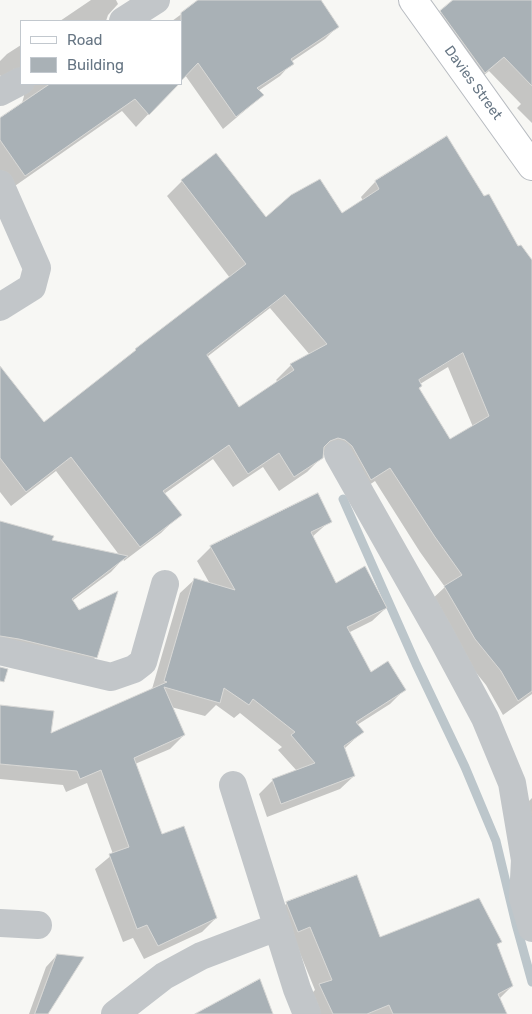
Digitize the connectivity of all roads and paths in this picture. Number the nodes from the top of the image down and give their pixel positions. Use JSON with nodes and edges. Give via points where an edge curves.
{"nodes":[{"id":1,"x":156,"y":0,"type":"edge"},
{"id":2,"x":413,"y":0,"type":"edge"},
{"id":3,"x":125,"y":20,"type":"edge"},
{"id":4,"x":20,"y":82,"type":"edge"},
{"id":5,"x":0,"y":92,"type":"edge"},
{"id":6,"x":532,"y":166,"type":"edge"},
{"id":7,"x":0,"y":184,"type":"edge"},
{"id":8,"x":0,"y":307,"type":"edge"},
{"id":9,"x":338,"y":454,"type":"dead end"},
{"id":10,"x":165,"y":584,"type":"dead end"},
{"id":11,"x":0,"y":651,"type":"edge"},
{"id":12,"x":233,"y":785,"type":"dead end"},
{"id":13,"x":528,"y":859,"type":"edge"},
{"id":14,"x":0,"y":923,"type":"edge"},
{"id":15,"x":38,"y":925,"type":"dead end"},
{"id":16,"x":277,"y":927,"type":"junction"},
{"id":17,"x":532,"y":928,"type":"edge"},
{"id":18,"x":115,"y":1014,"type":"edge"},
{"id":19,"x":307,"y":1014,"type":"edge"}],
"edges":[{"from":1,"to":3,"type":"street"},
{"from":2,"to":6,"type":"street","name":"Davies Street"},
{"from":4,"to":5,"type":"street"},
{"from":7,"to":8,"type":"street","via":[[37,268],[32,287]]},
{"from":9,"to":13,"type":"street","via":[[486,718],[512,783]]},
{"from":10,"to":11,"type":"street","via":[[143,662],[134,669],[112,677]]},
{"from":12,"to":16,"type":"street"},
{"from":13,"to":17,"type":"street","via":[[523,898]]},
{"from":14,"to":15,"type":"street"},
{"from":16,"to":18,"type":"street","via":[[201,956],[164,976]]},
{"from":16,"to":19,"type":"street"}]}
